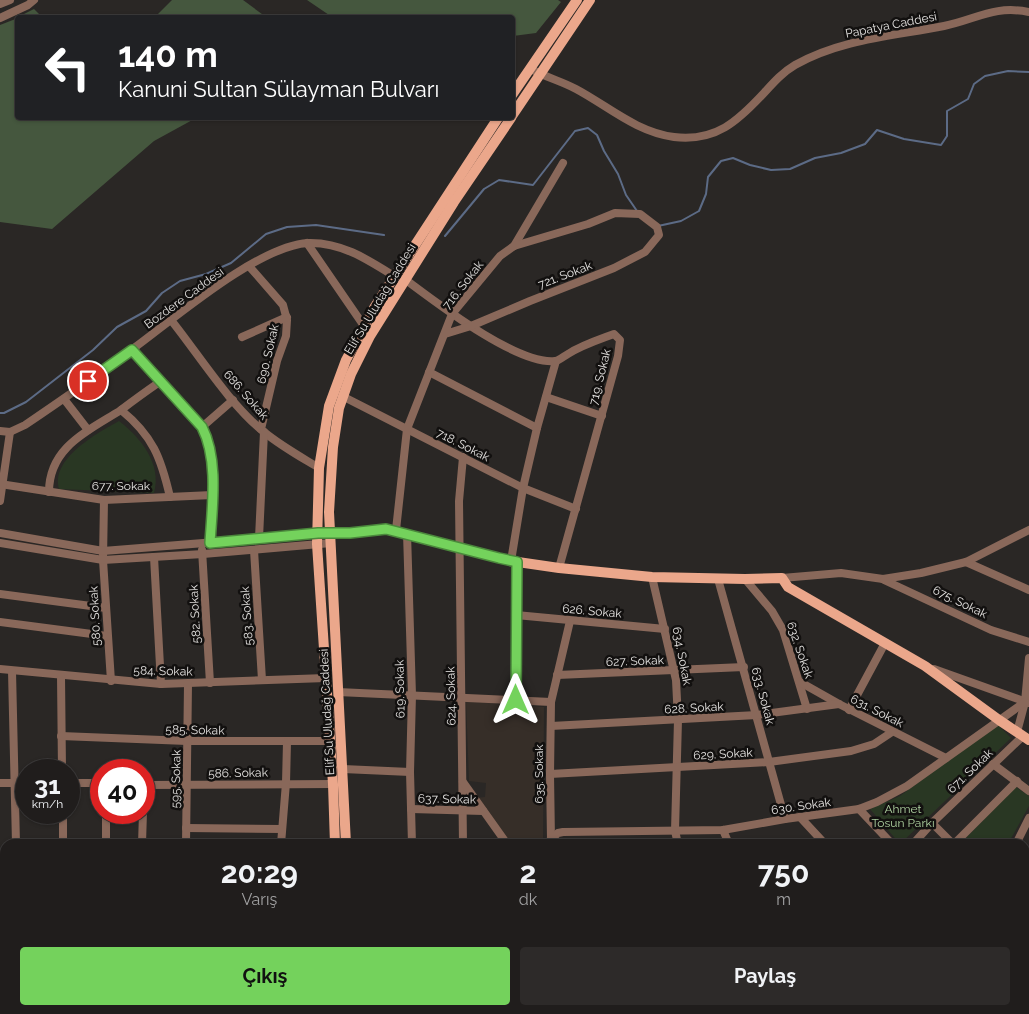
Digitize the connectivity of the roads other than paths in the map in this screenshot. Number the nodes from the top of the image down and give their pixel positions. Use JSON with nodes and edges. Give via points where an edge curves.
{"nodes":[{"id":1,"x":10,"y":0,"type":"edge"},
{"id":2,"x":34,"y":0,"type":"edge"},
{"id":3,"x":577,"y":0,"type":"edge"},
{"id":4,"x":590,"y":0,"type":"edge"},
{"id":5,"x":0,"y":4,"type":"edge"},
{"id":6,"x":1029,"y":12,"type":"edge"},
{"id":7,"x":0,"y":18,"type":"edge"},
{"id":8,"x":531,"y":69,"type":"junction"},
{"id":9,"x":541,"y":74,"type":"junction"},
{"id":10,"x":515,"y":92,"type":"edge"},
{"id":11,"x":515,"y":113,"type":"edge"},
{"id":12,"x":497,"y":120,"type":"edge"},
{"id":13,"x":510,"y":120,"type":"edge"},
{"id":14,"x":563,"y":163,"type":"dead end"},
{"id":15,"x":640,"y":214,"type":"joint"},
{"id":16,"x":307,"y":243,"type":"junction"},
{"id":17,"x":514,"y":246,"type":"junction"},
{"id":18,"x":249,"y":266,"type":"junction"},
{"id":19,"x":394,"y":276,"type":"junction"},
{"id":20,"x":406,"y":280,"type":"junction"},
{"id":21,"x":452,"y":314,"type":"junction"},
{"id":22,"x":286,"y":317,"type":"junction"},
{"id":23,"x":171,"y":320,"type":"junction"},
{"id":24,"x":364,"y":326,"type":"junction"},
{"id":25,"x":471,"y":326,"type":"junction"},
{"id":26,"x":445,"y":334,"type":"junction"},
{"id":27,"x":242,"y":337,"type":"dead end"},
{"id":28,"x":132,"y":350,"type":"junction"},
{"id":29,"x":556,"y":361,"type":"junction"},
{"id":30,"x":429,"y":372,"type":"junction"},
{"id":31,"x":161,"y":381,"type":"junction"},
{"id":32,"x":342,"y":396,"type":"junction"},
{"id":33,"x":546,"y":397,"type":"junction"},
{"id":34,"x":64,"y":399,"type":"junction"},
{"id":35,"x":233,"y":400,"type":"junction"},
{"id":36,"x":121,"y":410,"type":"junction"},
{"id":37,"x":602,"y":416,"type":"junction"},
{"id":38,"x":202,"y":427,"type":"junction"},
{"id":39,"x":537,"y":428,"type":"junction"},
{"id":40,"x":407,"y":429,"type":"junction"},
{"id":41,"x":88,"y":430,"type":"junction"},
{"id":42,"x":0,"y":431,"type":"edge"},
{"id":43,"x":262,"y":431,"type":"junction"},
{"id":44,"x":10,"y":432,"type":"junction"},
{"id":45,"x":463,"y":457,"type":"junction"},
{"id":46,"x":319,"y":468,"type":"junction"},
{"id":47,"x":1,"y":484,"type":"edge"},
{"id":48,"x":523,"y":488,"type":"junction"},
{"id":49,"x":49,"y":492,"type":"junction"},
{"id":50,"x":212,"y":495,"type":"junction"},
{"id":51,"x":170,"y":497,"type":"junction"},
{"id":52,"x":104,"y":500,"type":"junction"},
{"id":53,"x":0,"y":501,"type":"edge"},
{"id":54,"x":576,"y":509,"type":"junction"},
{"id":55,"x":396,"y":530,"type":"junction"},
{"id":56,"x":1029,"y":530,"type":"edge"},
{"id":57,"x":0,"y":532,"type":"edge"},
{"id":58,"x":407,"y":533,"type":"junction"},
{"id":59,"x":259,"y":538,"type":"junction"},
{"id":60,"x":331,"y":538,"type":"junction"},
{"id":61,"x":317,"y":539,"type":"junction"},
{"id":62,"x":0,"y":543,"type":"edge"},
{"id":63,"x":206,"y":544,"type":"junction"},
{"id":64,"x":460,"y":548,"type":"junction"},
{"id":65,"x":254,"y":550,"type":"junction"},
{"id":66,"x":103,"y":551,"type":"junction"},
{"id":67,"x":203,"y":554,"type":"junction"},
{"id":68,"x":154,"y":557,"type":"junction"},
{"id":69,"x":103,"y":560,"type":"junction"},
{"id":70,"x":514,"y":561,"type":"junction"},
{"id":71,"x":966,"y":562,"type":"junction"},
{"id":72,"x":559,"y":568,"type":"junction"},
{"id":73,"x":652,"y":578,"type":"junction"},
{"id":74,"x":782,"y":578,"type":"junction"},
{"id":75,"x":718,"y":579,"type":"junction"},
{"id":76,"x":745,"y":579,"type":"junction"},
{"id":77,"x":883,"y":579,"type":"junction"},
{"id":78,"x":1029,"y":590,"type":"edge"},
{"id":79,"x":0,"y":594,"type":"edge"},
{"id":80,"x":106,"y":608,"type":"junction"},
{"id":81,"x":516,"y":615,"type":"junction"},
{"id":82,"x":570,"y":621,"type":"junction"},
{"id":83,"x":0,"y":622,"type":"edge"},
{"id":84,"x":665,"y":629,"type":"junction"},
{"id":85,"x":108,"y":636,"type":"junction"},
{"id":86,"x":1029,"y":642,"type":"edge"},
{"id":87,"x":885,"y":643,"type":"junction"},
{"id":88,"x":1029,"y":658,"type":"edge"},
{"id":89,"x":925,"y":666,"type":"junction"},
{"id":90,"x":744,"y":667,"type":"junction"},
{"id":91,"x":0,"y":670,"type":"edge"},
{"id":92,"x":12,"y":671,"type":"junction"},
{"id":93,"x":675,"y":671,"type":"junction"},
{"id":94,"x":557,"y":675,"type":"junction"},
{"id":95,"x":61,"y":676,"type":"junction"},
{"id":96,"x":326,"y":678,"type":"junction"},
{"id":97,"x":262,"y":680,"type":"junction"},
{"id":98,"x":111,"y":681,"type":"junction"},
{"id":99,"x":210,"y":682,"type":"junction"},
{"id":100,"x":800,"y":682,"type":"junction"},
{"id":101,"x":161,"y":684,"type":"junction"},
{"id":102,"x":188,"y":684,"type":"junction"},
{"id":103,"x":338,"y":692,"type":"junction"},
{"id":104,"x":412,"y":695,"type":"junction"},
{"id":105,"x":462,"y":697,"type":"junction"},
{"id":106,"x":516,"y":700,"type":"junction"},
{"id":107,"x":551,"y":702,"type":"junction"},
{"id":108,"x":1027,"y":702,"type":"edge"},
{"id":109,"x":839,"y":704,"type":"junction"},
{"id":110,"x":808,"y":709,"type":"junction"},
{"id":111,"x":849,"y":710,"type":"junction"},
{"id":112,"x":757,"y":715,"type":"junction"},
{"id":113,"x":678,"y":720,"type":"junction"},
{"id":114,"x":998,"y":720,"type":"junction"},
{"id":115,"x":551,"y":726,"type":"junction"},
{"id":116,"x":892,"y":732,"type":"junction"},
{"id":117,"x":61,"y":736,"type":"junction"},
{"id":118,"x":1023,"y":736,"type":"edge"},
{"id":119,"x":187,"y":741,"type":"junction"},
{"id":120,"x":330,"y":741,"type":"junction"},
{"id":121,"x":287,"y":742,"type":"junction"},
{"id":122,"x":946,"y":758,"type":"junction"},
{"id":123,"x":62,"y":759,"type":"edge"},
{"id":124,"x":769,"y":762,"type":"junction"},
{"id":125,"x":993,"y":764,"type":"junction"},
{"id":126,"x":677,"y":768,"type":"junction"},
{"id":127,"x":343,"y":769,"type":"junction"},
{"id":128,"x":410,"y":772,"type":"junction"},
{"id":129,"x":550,"y":774,"type":"junction"},
{"id":130,"x":1016,"y":781,"type":"junction"},
{"id":131,"x":463,"y":782,"type":"junction"},
{"id":132,"x":0,"y":783,"type":"edge"},
{"id":133,"x":15,"y":783,"type":"joint"},
{"id":134,"x":286,"y":783,"type":"junction"},
{"id":135,"x":155,"y":784,"type":"edge"},
{"id":136,"x":188,"y":784,"type":"junction"},
{"id":137,"x":333,"y":784,"type":"junction"},
{"id":138,"x":1029,"y":790,"type":"edge"},
{"id":139,"x":411,"y":809,"type":"junction"},
{"id":140,"x":859,"y":809,"type":"junction"},
{"id":141,"x":463,"y":810,"type":"junction"},
{"id":142,"x":483,"y":811,"type":"junction"},
{"id":143,"x":800,"y":817,"type":"junction"},
{"id":144,"x":1029,"y":818,"type":"edge"},
{"id":145,"x":785,"y":819,"type":"junction"},
{"id":146,"x":932,"y":823,"type":"junction"},
{"id":147,"x":16,"y":824,"type":"edge"},
{"id":148,"x":63,"y":824,"type":"edge"},
{"id":149,"x":106,"y":824,"type":"edge"},
{"id":150,"x":143,"y":824,"type":"edge"},
{"id":151,"x":186,"y":828,"type":"junction"},
{"id":152,"x":282,"y":829,"type":"junction"},
{"id":153,"x":723,"y":830,"type":"junction"},
{"id":154,"x":675,"y":831,"type":"junction"},
{"id":155,"x":16,"y":839,"type":"edge"},
{"id":156,"x":63,"y":839,"type":"edge"},
{"id":157,"x":106,"y":839,"type":"edge"},
{"id":158,"x":142,"y":839,"type":"edge"},
{"id":159,"x":186,"y":839,"type":"edge"},
{"id":160,"x":281,"y":839,"type":"edge"},
{"id":161,"x":335,"y":839,"type":"edge"},
{"id":162,"x":346,"y":839,"type":"edge"},
{"id":163,"x":412,"y":839,"type":"edge"},
{"id":164,"x":463,"y":839,"type":"edge"},
{"id":165,"x":503,"y":839,"type":"edge"},
{"id":166,"x":550,"y":839,"type":"edge"},
{"id":167,"x":554,"y":839,"type":"edge"},
{"id":168,"x":677,"y":839,"type":"edge"},
{"id":169,"x":727,"y":839,"type":"edge"},
{"id":170,"x":820,"y":839,"type":"edge"},
{"id":171,"x":887,"y":839,"type":"edge"},
{"id":172,"x":918,"y":839,"type":"edge"},
{"id":173,"x":948,"y":839,"type":"edge"},
{"id":174,"x":958,"y":839,"type":"edge"},
{"id":175,"x":1018,"y":839,"type":"edge"}],
"edges":[{"from":1,"to":5,"type":"street"},
{"from":2,"to":7,"type":"street"},
{"from":3,"to":8,"type":"main road"},
{"from":4,"to":9,"type":"main road","name":"Elif Su Uludağ Caddesi"},
{"from":6,"to":9,"type":"street","name":"Papatya Caddesi","via":[[1016,9],[993,11],[946,26],[838,46],[793,66],[737,121],[712,134],[700,136],[674,137],[642,128],[576,89]]},
{"from":8,"to":9,"type":"street","name":"Papatya Caddesi"},
{"from":8,"to":10,"type":"main road"},
{"from":9,"to":11,"type":"main road","name":"Elif Su Uludağ Caddesi"},
{"from":12,"to":19,"type":"main road","name":"Elif Su Uludağ Caddesi"},
{"from":13,"to":20,"type":"main road","name":"Elif Su Uludağ Caddesi"},
{"from":14,"to":17,"type":"street"},
{"from":15,"to":17,"type":"street","name":"716. Sokak","via":[[615,213]]},
{"from":15,"to":25,"type":"street","name":"721. Sokak","via":[[657,227],[659,235],[645,252],[614,268]]},
{"from":16,"to":18,"type":"street","name":"Bozdere Caddesi","via":[[281,250]]},
{"from":16,"to":19,"type":"street","name":"Bozdere Caddesi","via":[[342,248]]},
{"from":16,"to":24,"type":"street"},
{"from":17,"to":21,"type":"street","name":"716. Sokak","via":[[500,256]]},
{"from":18,"to":22,"type":"street","name":"690. Sokak","via":[[283,305]]},
{"from":18,"to":23,"type":"street","name":"Bozdere Caddesi"},
{"from":19,"to":24,"type":"main road","name":"Elif Su Uludağ Caddesi"},
{"from":20,"to":21,"type":"street"},
{"from":20,"to":32,"type":"main road","name":"Elif Su Uludağ Caddesi","via":[[363,348]]},
{"from":21,"to":25,"type":"street"},
{"from":21,"to":26,"type":"street","name":"716. Sokak"},
{"from":22,"to":27,"type":"street"},
{"from":22,"to":43,"type":"street","name":"690. Sokak","via":[[286,336],[277,361]]},
{"from":23,"to":28,"type":"street","name":"Bozdere Caddesi"},
{"from":23,"to":35,"type":"street","name":"686. Sokak"},
{"from":24,"to":46,"type":"main road","name":"Elif Su Uludağ Caddesi","via":[[332,394]]},
{"from":25,"to":26,"type":"street","name":"721. Sokak"},
{"from":25,"to":29,"type":"street","via":[[532,359]]},
{"from":26,"to":30,"type":"street","name":"716. Sokak"},
{"from":28,"to":31,"type":"street"},
{"from":28,"to":34,"type":"street","name":"Bozdere Caddesi"},
{"from":29,"to":33,"type":"street"},
{"from":29,"to":37,"type":"street","name":"719. Sokak","via":[[586,344],[614,334],[620,340]]},
{"from":30,"to":39,"type":"street"},
{"from":30,"to":40,"type":"street","name":"716. Sokak"},
{"from":31,"to":36,"type":"street"},
{"from":31,"to":38,"type":"street"},
{"from":32,"to":40,"type":"street","name":"718. Sokak"},
{"from":32,"to":60,"type":"main road","name":"Elif Su Uludağ Caddesi","via":[[332,447]]},
{"from":33,"to":37,"type":"street"},
{"from":33,"to":39,"type":"street"},
{"from":34,"to":41,"type":"street"},
{"from":34,"to":44,"type":"street","name":"Bozdere Caddesi"},
{"from":35,"to":38,"type":"street"},
{"from":35,"to":43,"type":"street","name":"686. Sokak"},
{"from":36,"to":41,"type":"street"},
{"from":36,"to":51,"type":"street","via":[[153,445],[164,469]]},
{"from":37,"to":54,"type":"street","name":"719. Sokak"},
{"from":38,"to":50,"type":"street","name":"582. Sokak","via":[[210,448]]},
{"from":39,"to":48,"type":"street"},
{"from":40,"to":45,"type":"street","name":"718. Sokak"},
{"from":40,"to":55,"type":"street","name":"716. Sokak"},
{"from":41,"to":49,"type":"street","via":[[70,444],[55,463]]},
{"from":42,"to":44,"type":"street"},
{"from":43,"to":46,"type":"street","name":"686. Sokak"},
{"from":43,"to":59,"type":"street","name":"690. Sokak"},
{"from":44,"to":47,"type":"street"},
{"from":45,"to":48,"type":"street","name":"718. Sokak"},
{"from":45,"to":64,"type":"street","name":"624. Sokak","via":[[459,501]]},
{"from":46,"to":61,"type":"main road","name":"Elif Su Uludağ Caddesi"},
{"from":47,"to":49,"type":"street","name":"677. Sokak"},
{"from":47,"to":53,"type":"street"},
{"from":48,"to":54,"type":"street","name":"718. Sokak"},
{"from":48,"to":70,"type":"street"},
{"from":49,"to":52,"type":"street","name":"677. Sokak"},
{"from":50,"to":51,"type":"street","name":"677. Sokak"},
{"from":50,"to":63,"type":"street","name":"582. Sokak"},
{"from":51,"to":52,"type":"street","name":"677. Sokak"},
{"from":52,"to":66,"type":"street","name":"580. Sokak"},
{"from":54,"to":72,"type":"street","name":"719. Sokak"},
{"from":55,"to":58,"type":"main road"},
{"from":55,"to":60,"type":"main road","via":[[380,529]]},
{"from":56,"to":71,"type":"street"},
{"from":57,"to":66,"type":"street"},
{"from":58,"to":64,"type":"main road"},
{"from":58,"to":104,"type":"street","name":"619. Sokak"},
{"from":59,"to":61,"type":"street"},
{"from":59,"to":63,"type":"street"},
{"from":60,"to":61,"type":"street"},
{"from":60,"to":103,"type":"main road","name":"Elif Su Uludağ Caddesi"},
{"from":61,"to":65,"type":"street"},
{"from":61,"to":96,"type":"main road","name":"Elif Su Uludağ Caddesi"},
{"from":62,"to":69,"type":"street"},
{"from":63,"to":66,"type":"street"},
{"from":63,"to":67,"type":"street","name":"582. Sokak"},
{"from":64,"to":70,"type":"main road"},
{"from":64,"to":105,"type":"street","name":"624. Sokak"},
{"from":65,"to":67,"type":"street"},
{"from":65,"to":97,"type":"street","name":"583. Sokak"},
{"from":66,"to":69,"type":"street","name":"580. Sokak"},
{"from":67,"to":68,"type":"street"},
{"from":67,"to":99,"type":"street","name":"582. Sokak"},
{"from":68,"to":69,"type":"street"},
{"from":68,"to":101,"type":"street"},
{"from":69,"to":80,"type":"street","name":"580. Sokak"},
{"from":70,"to":72,"type":"main road"},
{"from":70,"to":81,"type":"street"},
{"from":71,"to":77,"type":"street"},
{"from":71,"to":78,"type":"street"},
{"from":72,"to":73,"type":"main road"},
{"from":73,"to":75,"type":"main road"},
{"from":73,"to":84,"type":"street","name":"634. Sokak"},
{"from":74,"to":76,"type":"main road"},
{"from":74,"to":77,"type":"street","via":[[841,573]]},
{"from":74,"to":87,"type":"main road","via":[[788,587]]},
{"from":75,"to":76,"type":"main road"},
{"from":75,"to":90,"type":"street","name":"633. Sokak"},
{"from":76,"to":100,"type":"street","name":"632. Sokak","via":[[772,611],[783,630]]},
{"from":77,"to":86,"type":"street","name":"675. Sokak","via":[[991,630]]},
{"from":79,"to":80,"type":"street"},
{"from":80,"to":85,"type":"street","name":"580. Sokak"},
{"from":81,"to":82,"type":"street","name":"626. Sokak"},
{"from":81,"to":106,"type":"street"},
{"from":82,"to":84,"type":"street","name":"626. Sokak"},
{"from":82,"to":94,"type":"street","name":"635. Sokak"},
{"from":83,"to":85,"type":"street"},
{"from":84,"to":93,"type":"street","name":"634. Sokak"},
{"from":85,"to":98,"type":"street","name":"580. Sokak"},
{"from":87,"to":89,"type":"main road"},
{"from":87,"to":111,"type":"street"},
{"from":88,"to":108,"type":"street"},
{"from":89,"to":108,"type":"street"},
{"from":89,"to":114,"type":"main road"},
{"from":90,"to":93,"type":"street","name":"627. Sokak"},
{"from":90,"to":112,"type":"street","name":"633. Sokak"},
{"from":91,"to":92,"type":"street","name":"584. Sokak"},
{"from":92,"to":95,"type":"street","name":"584. Sokak"},
{"from":92,"to":133,"type":"street"},
{"from":93,"to":94,"type":"street","name":"627. Sokak"},
{"from":93,"to":113,"type":"street","name":"634. Sokak"},
{"from":94,"to":107,"type":"street","name":"635. Sokak"},
{"from":95,"to":98,"type":"street","name":"584. Sokak"},
{"from":95,"to":117,"type":"street"},
{"from":96,"to":97,"type":"street","name":"584. Sokak"},
{"from":96,"to":120,"type":"main road","name":"Elif Su Uludağ Caddesi"},
{"from":97,"to":99,"type":"street","name":"584. Sokak"},
{"from":98,"to":101,"type":"street","name":"584. Sokak"},
{"from":99,"to":102,"type":"street","name":"584. Sokak"},
{"from":100,"to":109,"type":"street","name":"631. Sokak"},
{"from":100,"to":110,"type":"street","name":"632. Sokak"},
{"from":101,"to":102,"type":"street","name":"584. Sokak"},
{"from":102,"to":119,"type":"street","name":"595. Sokak"},
{"from":103,"to":104,"type":"street"},
{"from":103,"to":127,"type":"main road","name":"Elif Su Uludağ Caddesi"},
{"from":104,"to":105,"type":"street"},
{"from":104,"to":128,"type":"street","name":"619. Sokak"},
{"from":105,"to":106,"type":"street"},
{"from":105,"to":131,"type":"street","name":"624. Sokak"},
{"from":106,"to":107,"type":"street"},
{"from":107,"to":115,"type":"street","name":"635. Sokak"},
{"from":108,"to":114,"type":"street","name":"630. Sokak"},
{"from":108,"to":118,"type":"street"},
{"from":109,"to":110,"type":"street","name":"628. Sokak"},
{"from":109,"to":111,"type":"street","name":"631. Sokak"},
{"from":110,"to":112,"type":"street","name":"628. Sokak"},
{"from":111,"to":116,"type":"street","name":"631. Sokak"},
{"from":112,"to":113,"type":"street","name":"628. Sokak"},
{"from":112,"to":124,"type":"street","name":"633. Sokak"},
{"from":113,"to":115,"type":"street","name":"628. Sokak"},
{"from":113,"to":126,"type":"street","name":"634. Sokak"},
{"from":114,"to":118,"type":"main road"},
{"from":114,"to":122,"type":"street","name":"630. Sokak"},
{"from":115,"to":129,"type":"street","name":"635. Sokak"},
{"from":116,"to":122,"type":"street","name":"631. Sokak"},
{"from":116,"to":124,"type":"street","name":"629. Sokak","via":[[874,744],[851,751]]},
{"from":117,"to":119,"type":"street","name":"585. Sokak"},
{"from":117,"to":123,"type":"street"},
{"from":118,"to":125,"type":"street","name":"671. Sokak"},
{"from":119,"to":121,"type":"street","name":"585. Sokak"},
{"from":119,"to":136,"type":"street","name":"595. Sokak"},
{"from":120,"to":121,"type":"street","name":"585. Sokak"},
{"from":120,"to":137,"type":"main road","name":"Elif Su Uludağ Caddesi"},
{"from":121,"to":134,"type":"street"},
{"from":122,"to":140,"type":"street","name":"630. Sokak","via":[[908,786]]},
{"from":124,"to":126,"type":"street","name":"629. Sokak"},
{"from":124,"to":145,"type":"street","name":"633. Sokak"},
{"from":125,"to":130,"type":"street"},
{"from":125,"to":146,"type":"street","name":"671. Sokak"},
{"from":126,"to":129,"type":"street","name":"629. Sokak"},
{"from":126,"to":154,"type":"street","name":"634. Sokak"},
{"from":127,"to":128,"type":"street"},
{"from":127,"to":162,"type":"main road","name":"Elif Su Uludağ Caddesi"},
{"from":128,"to":139,"type":"street","name":"619. Sokak"},
{"from":129,"to":166,"type":"street","name":"635. Sokak"},
{"from":130,"to":138,"type":"street"},
{"from":130,"to":174,"type":"street"},
{"from":131,"to":141,"type":"street","name":"624. Sokak"},
{"from":131,"to":142,"type":"street","name":"637. Sokak"},
{"from":132,"to":133,"type":"street"},
{"from":134,"to":136,"type":"street","name":"586. Sokak"},
{"from":134,"to":137,"type":"street","name":"586. Sokak"},
{"from":134,"to":152,"type":"street"},
{"from":135,"to":136,"type":"street","name":"586. Sokak"},
{"from":136,"to":151,"type":"street","name":"595. Sokak"},
{"from":137,"to":161,"type":"main road","name":"Elif Su Uludağ Caddesi"},
{"from":139,"to":141,"type":"street","name":"637. Sokak"},
{"from":139,"to":163,"type":"street","name":"619. Sokak"},
{"from":140,"to":143,"type":"street","name":"630. Sokak"},
{"from":140,"to":171,"type":"street"},
{"from":141,"to":142,"type":"street","name":"637. Sokak"},
{"from":141,"to":164,"type":"street","name":"624. Sokak"},
{"from":142,"to":165,"type":"street","name":"637. Sokak"},
{"from":143,"to":145,"type":"street","name":"630. Sokak"},
{"from":143,"to":170,"type":"street"},
{"from":144,"to":175,"type":"street"},
{"from":145,"to":153,"type":"street","name":"630. Sokak"},
{"from":146,"to":172,"type":"street","name":"671. Sokak"},
{"from":146,"to":173,"type":"street"},
{"from":147,"to":155,"type":"street"},
{"from":148,"to":156,"type":"street"},
{"from":149,"to":157,"type":"street"},
{"from":150,"to":158,"type":"street"},
{"from":151,"to":152,"type":"street"},
{"from":151,"to":159,"type":"street","name":"595. Sokak"},
{"from":152,"to":160,"type":"street"},
{"from":153,"to":154,"type":"street","name":"630. Sokak"},
{"from":153,"to":169,"type":"street"},
{"from":154,"to":167,"type":"street","name":"630. Sokak","via":[[563,832]]},
{"from":154,"to":168,"type":"street","name":"634. Sokak"}]}
